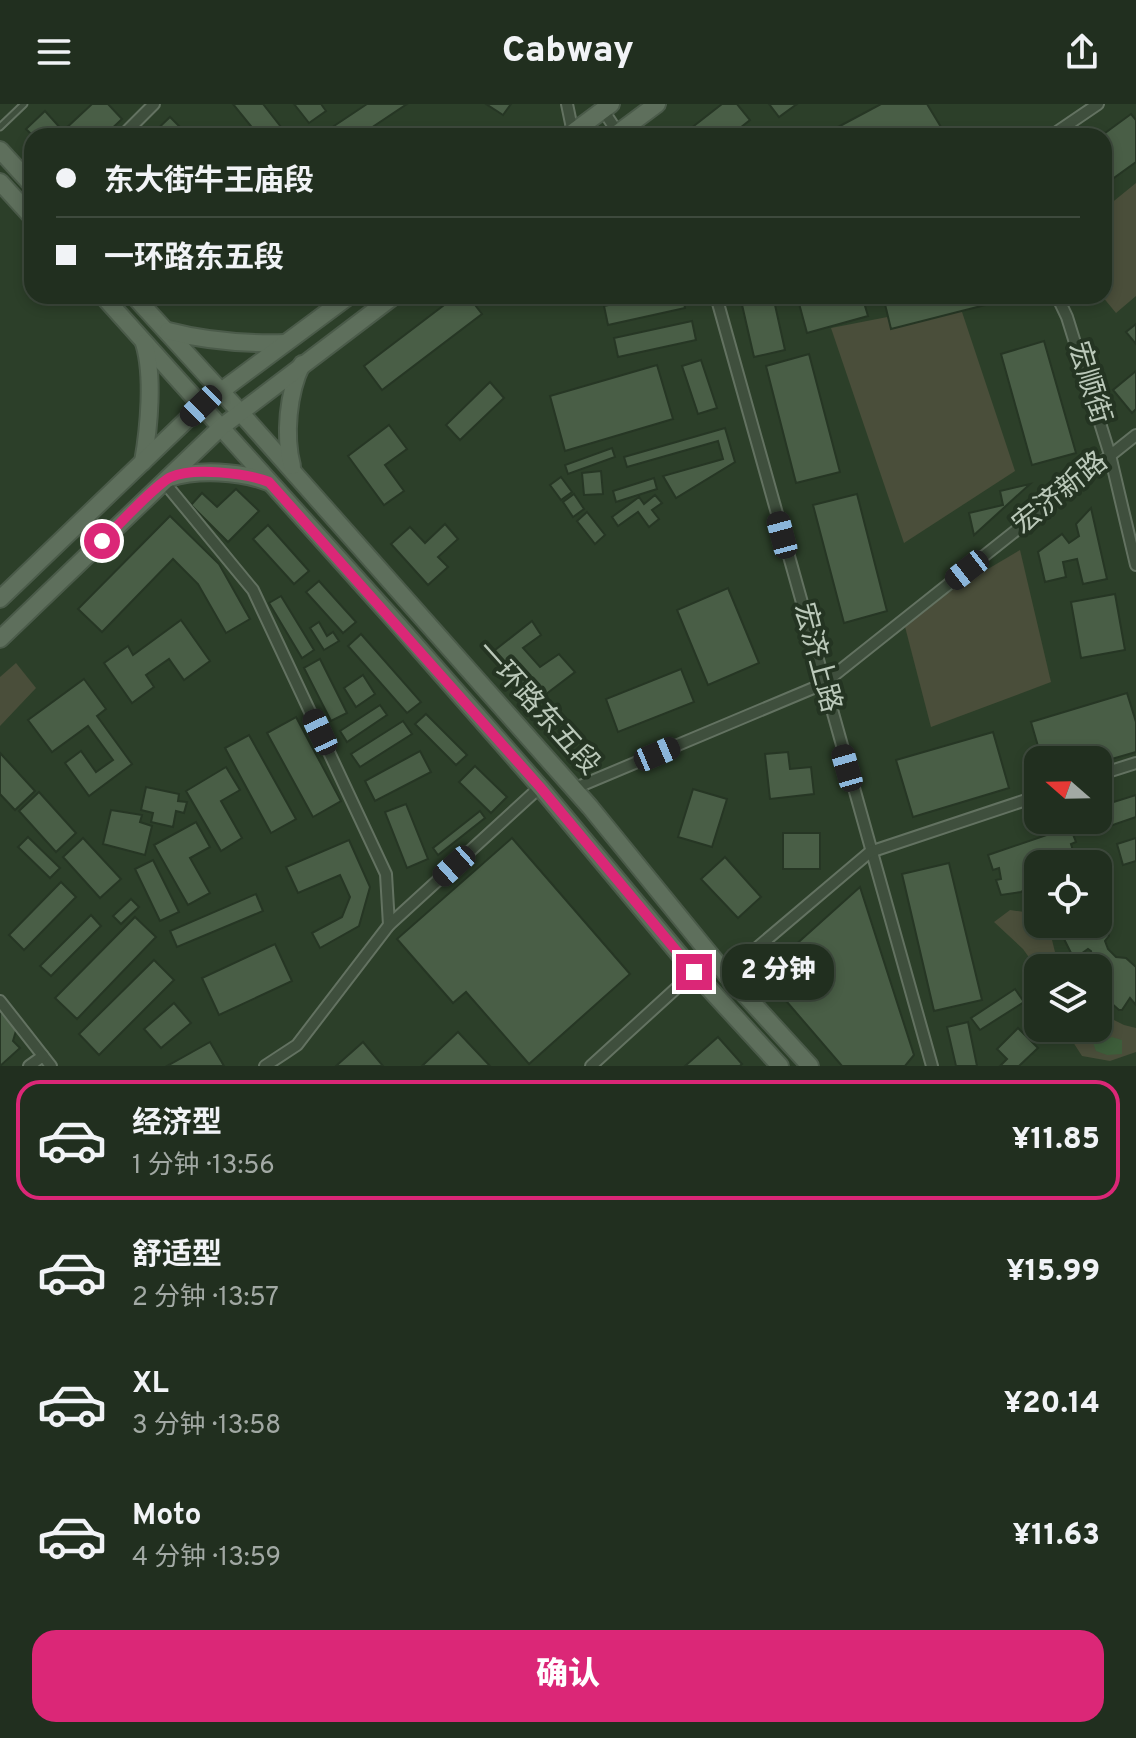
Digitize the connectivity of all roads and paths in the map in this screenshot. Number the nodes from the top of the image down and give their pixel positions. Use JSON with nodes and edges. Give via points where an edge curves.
{"nodes":[{"id":1,"x":24,"y":104,"type":"edge"},
{"id":2,"x":154,"y":104,"type":"edge"},
{"id":3,"x":567,"y":104,"type":"edge"},
{"id":4,"x":657,"y":104,"type":"edge"},
{"id":5,"x":1098,"y":104,"type":"edge"},
{"id":6,"x":607,"y":107,"type":"edge"},
{"id":7,"x":143,"y":108,"type":"edge"},
{"id":8,"x":0,"y":127,"type":"edge"},
{"id":9,"x":128,"y":128,"type":"edge"},
{"id":10,"x":570,"y":128,"type":"edge"},
{"id":11,"x":579,"y":128,"type":"edge"},
{"id":12,"x":614,"y":128,"type":"edge"},
{"id":13,"x":626,"y":128,"type":"edge"},
{"id":14,"x":1063,"y":128,"type":"edge"},
{"id":15,"x":0,"y":150,"type":"edge"},
{"id":16,"x":24,"y":176,"type":"edge"},
{"id":17,"x":0,"y":183,"type":"edge"},
{"id":18,"x":24,"y":208,"type":"edge"},
{"id":19,"x":110,"y":304,"type":"edge"},
{"id":20,"x":141,"y":304,"type":"edge"},
{"id":21,"x":338,"y":304,"type":"edge"},
{"id":22,"x":383,"y":304,"type":"edge"},
{"id":23,"x":718,"y":304,"type":"edge"},
{"id":24,"x":1061,"y":304,"type":"edge"},
{"id":25,"x":166,"y":331,"type":"junction"},
{"id":26,"x":144,"y":341,"type":"junction"},
{"id":27,"x":285,"y":343,"type":"junction"},
{"id":28,"x":303,"y":363,"type":"junction"},
{"id":29,"x":221,"y":390,"type":"junction"},
{"id":30,"x":201,"y":406,"type":"junction"},
{"id":31,"x":240,"y":412,"type":"junction"},
{"id":32,"x":220,"y":428,"type":"junction"},
{"id":33,"x":1136,"y":435,"type":"edge"},
{"id":34,"x":1110,"y":455,"type":"junction"},
{"id":35,"x":143,"y":462,"type":"junction"},
{"id":36,"x":293,"y":471,"type":"junction"},
{"id":37,"x":166,"y":480,"type":"junction"},
{"id":38,"x":269,"y":482,"type":"junction"},
{"id":39,"x":1136,"y":565,"type":"edge"},
{"id":40,"x":0,"y":599,"type":"edge"},
{"id":41,"x":0,"y":639,"type":"edge"},
{"id":42,"x":823,"y":684,"type":"junction"},
{"id":43,"x":1136,"y":763,"type":"edge"},
{"id":44,"x":1112,"y":771,"type":"edge"},
{"id":45,"x":540,"y":787,"type":"junction"},
{"id":46,"x":573,"y":789,"type":"junction"},
{"id":47,"x":1024,"y":801,"type":"edge"},
{"id":48,"x":870,"y":852,"type":"junction"},
{"id":49,"x":389,"y":925,"type":"junction"},
{"id":50,"x":694,"y":972,"type":"junction"},
{"id":51,"x":726,"y":974,"type":"junction"},
{"id":52,"x":0,"y":1001,"type":"edge"},
{"id":53,"x":43,"y":1056,"type":"junction"},
{"id":54,"x":29,"y":1066,"type":"edge"},
{"id":55,"x":51,"y":1066,"type":"edge"},
{"id":56,"x":265,"y":1066,"type":"edge"},
{"id":57,"x":591,"y":1066,"type":"edge"},
{"id":58,"x":780,"y":1066,"type":"edge"},
{"id":59,"x":810,"y":1066,"type":"edge"},
{"id":60,"x":932,"y":1066,"type":"edge"}],
"edges":[{"from":1,"to":8,"type":"lane"},
{"from":2,"to":7,"type":"street"},
{"from":3,"to":10,"type":"street"},
{"from":4,"to":13,"type":"main road"},
{"from":5,"to":14,"type":"street"},
{"from":6,"to":11,"type":"main road"},
{"from":6,"to":12,"type":"street"},
{"from":7,"to":9,"type":"street"},
{"from":15,"to":16,"type":"main road"},
{"from":17,"to":18,"type":"main road"},
{"from":19,"to":26,"type":"main road","name":"一环路东五段"},
{"from":20,"to":25,"type":"main road","name":"一环路东五段"},
{"from":21,"to":27,"type":"main road"},
{"from":22,"to":28,"type":"main road"},
{"from":23,"to":42,"type":"street","name":"宏济上路"},
{"from":24,"to":34,"type":"street","name":"宏顺街"},
{"from":25,"to":27,"type":"main road","via":[[253,344]]},
{"from":25,"to":29,"type":"main road","name":"一环路东五段"},
{"from":26,"to":30,"type":"main road","name":"一环路东五段"},
{"from":26,"to":35,"type":"main road","via":[[149,357]]},
{"from":27,"to":29,"type":"main road"},
{"from":28,"to":31,"type":"main road"},
{"from":28,"to":36,"type":"main road","via":[[295,379],[287,447]]},
{"from":29,"to":30,"type":"main road"},
{"from":29,"to":31,"type":"main road","name":"一环路东五段"},
{"from":30,"to":32,"type":"main road","name":"一环路东五段"},
{"from":30,"to":35,"type":"main road"},
{"from":31,"to":32,"type":"main road"},
{"from":31,"to":36,"type":"main road","name":"一环路东五段"},
{"from":32,"to":37,"type":"main road"},
{"from":32,"to":38,"type":"main road","name":"一环路东五段"},
{"from":33,"to":34,"type":"street","name":"宏济新路"},
{"from":34,"to":39,"type":"street","name":"宏顺街"},
{"from":34,"to":42,"type":"street","name":"宏济新路"},
{"from":35,"to":40,"type":"main road"},
{"from":36,"to":46,"type":"main road","name":"一环路东五段"},
{"from":37,"to":38,"type":"main road","via":[[184,473],[250,475]]},
{"from":37,"to":41,"type":"main road"},
{"from":37,"to":49,"type":"street","via":[[253,590],[386,874]]},
{"from":38,"to":45,"type":"main road","name":"一环路东五段"},
{"from":42,"to":46,"type":"street","name":"宏济新路"},
{"from":42,"to":48,"type":"street","name":"宏济上路"},
{"from":43,"to":44,"type":"street"},
{"from":45,"to":49,"type":"street"},
{"from":45,"to":50,"type":"main road","name":"一环路东五段"},
{"from":46,"to":51,"type":"main road","name":"一环路东五段"},
{"from":47,"to":48,"type":"street"},
{"from":48,"to":51,"type":"street"},
{"from":48,"to":60,"type":"street","name":"宏济上路"},
{"from":49,"to":56,"type":"street","via":[[297,1045]]},
{"from":50,"to":57,"type":"street"},
{"from":50,"to":58,"type":"main road","name":"一环路东五段"},
{"from":51,"to":59,"type":"main road","name":"一环路东五段"},
{"from":52,"to":53,"type":"street"},
{"from":53,"to":54,"type":"street"},
{"from":53,"to":55,"type":"street"}]}
